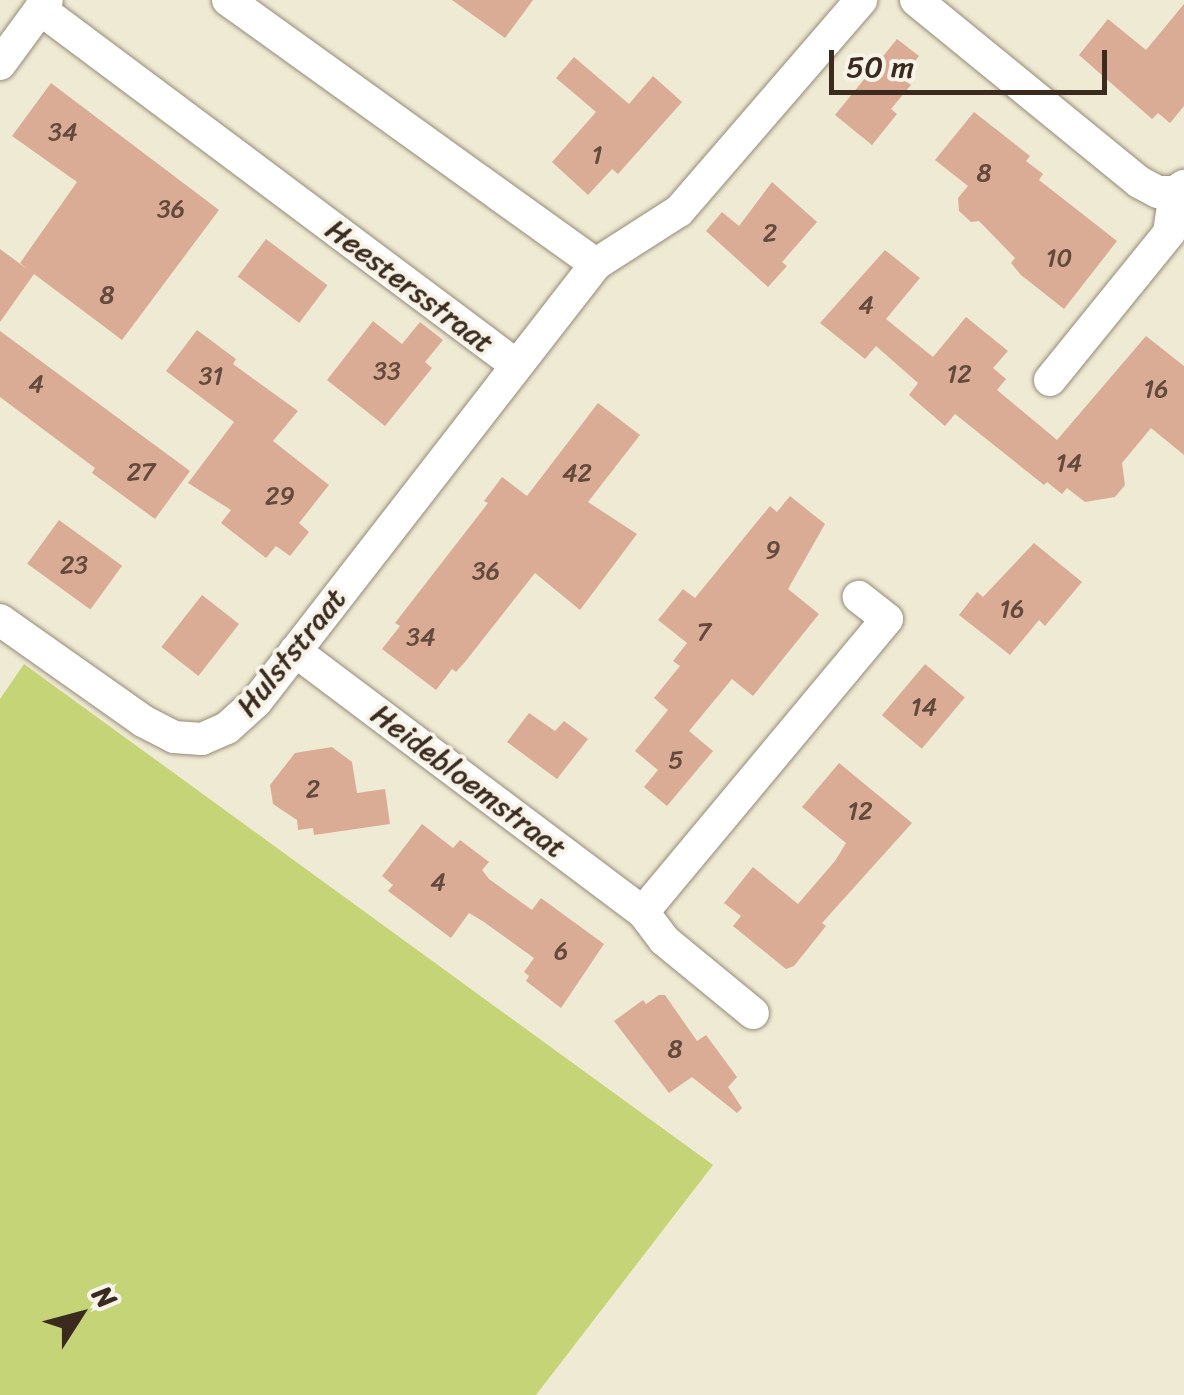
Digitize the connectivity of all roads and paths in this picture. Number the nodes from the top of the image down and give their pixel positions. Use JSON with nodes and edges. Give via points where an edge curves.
{"nodes":[{"id":1,"x":228,"y":0,"type":"edge"},
{"id":2,"x":861,"y":0,"type":"edge"},
{"id":3,"x":916,"y":0,"type":"edge"},
{"id":4,"x":43,"y":5,"type":"edge"},
{"id":5,"x":0,"y":64,"type":"edge"},
{"id":6,"x":1179,"y":189,"type":"edge"},
{"id":7,"x":596,"y":264,"type":"junction"},
{"id":8,"x":516,"y":365,"type":"junction"},
{"id":9,"x":1050,"y":380,"type":"dead end"},
{"id":10,"x":859,"y":597,"type":"dead end"},
{"id":11,"x":0,"y":620,"type":"edge"},
{"id":12,"x":295,"y":651,"type":"junction"},
{"id":13,"x":644,"y":912,"type":"junction"},
{"id":14,"x":753,"y":1013,"type":"dead end"}],
"edges":[{"from":1,"to":7,"type":"street"},
{"from":2,"to":7,"type":"street","name":"Heestersstraat","via":[[678,212]]},
{"from":3,"to":6,"type":"street","via":[[1139,182],[1158,192]]},
{"from":4,"to":5,"type":"street"},
{"from":4,"to":8,"type":"street","name":"Heestersstraat"},
{"from":6,"to":9,"type":"street","via":[[1169,233]]},
{"from":7,"to":8,"type":"street","name":"Heestersstraat"},
{"from":8,"to":12,"type":"street","name":"Hulststraat"},
{"from":10,"to":13,"type":"street","via":[[888,619]]},
{"from":11,"to":12,"type":"street","name":"Hulststraat","via":[[174,737],[202,739],[227,728]]},
{"from":12,"to":13,"type":"street","name":"Heidebloemstraat"},
{"from":13,"to":14,"type":"street","name":"Heidebloemstraat","via":[[664,940]]}]}
